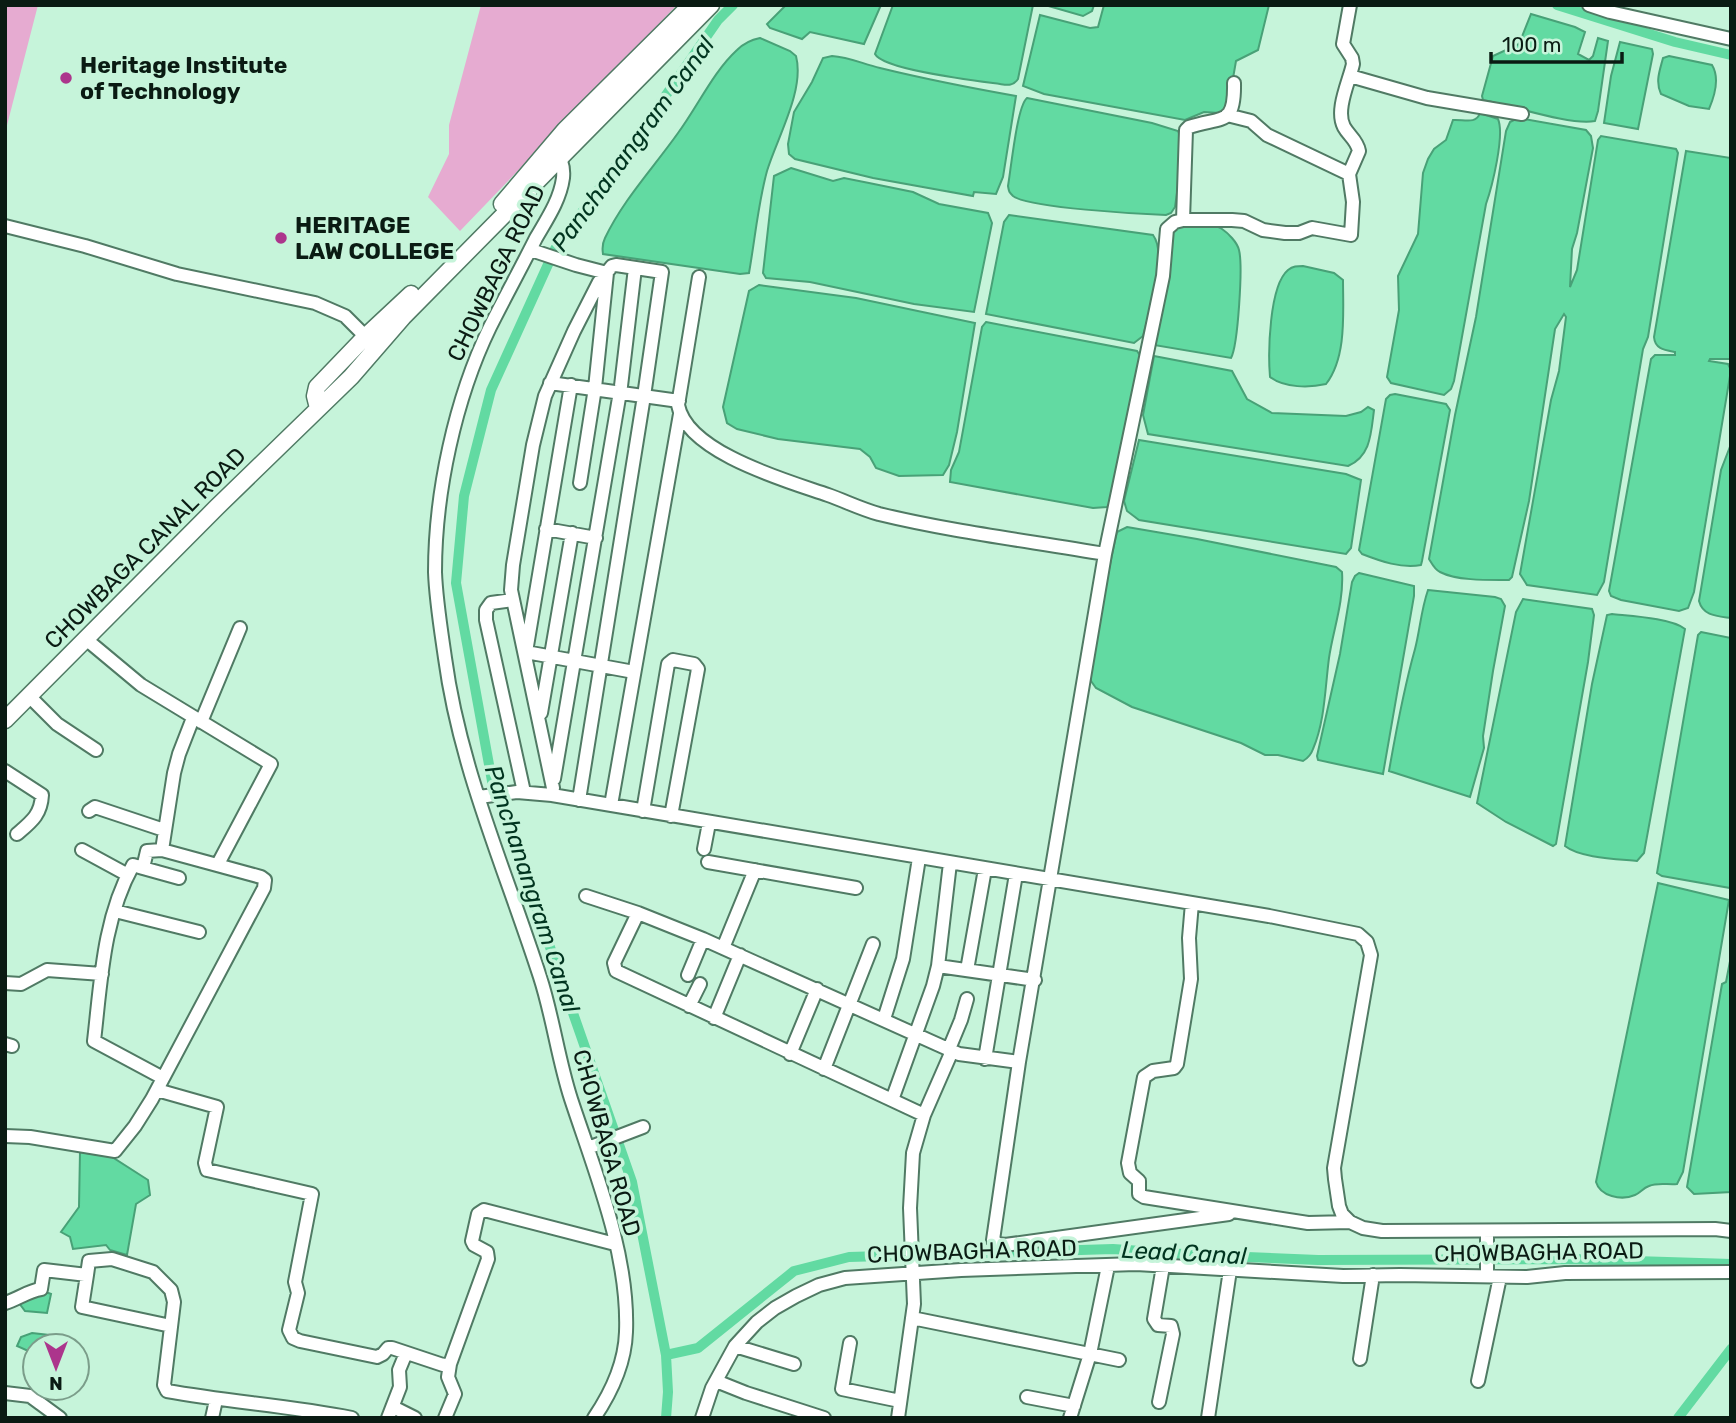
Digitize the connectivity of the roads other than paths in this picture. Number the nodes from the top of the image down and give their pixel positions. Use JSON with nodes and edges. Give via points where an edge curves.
{"nodes":[{"id":1,"x":691,"y":5,"type":"edge"},
{"id":2,"x":710,"y":5,"type":"edge"},
{"id":3,"x":1350,"y":5,"type":"edge"},
{"id":4,"x":1590,"y":5,"type":"edge"},
{"id":5,"x":1610,"y":9,"type":"edge"},
{"id":6,"x":1731,"y":39,"type":"edge"},
{"id":7,"x":1350,"y":76,"type":"junction"},
{"id":8,"x":1234,"y":83,"type":"dead end"},
{"id":9,"x":1522,"y":114,"type":"dead end"},
{"id":10,"x":1227,"y":116,"type":"junction"},
{"id":11,"x":556,"y":154,"type":"junction"},
{"id":12,"x":1349,"y":174,"type":"junction"},
{"id":13,"x":1183,"y":220,"type":"junction"},
{"id":14,"x":5,"y":226,"type":"edge"},
{"id":15,"x":531,"y":250,"type":"junction"},
{"id":16,"x":635,"y":268,"type":"junction"},
{"id":17,"x":607,"y":273,"type":"junction"},
{"id":18,"x":699,"y":277,"type":"dead end"},
{"id":19,"x":371,"y":342,"type":"junction"},
{"id":20,"x":550,"y":383,"type":"junction"},
{"id":21,"x":571,"y":385,"type":"junction"},
{"id":22,"x":595,"y":388,"type":"junction"},
{"id":23,"x":620,"y":392,"type":"junction"},
{"id":24,"x":644,"y":396,"type":"junction"},
{"id":25,"x":679,"y":407,"type":"junction"},
{"id":26,"x":580,"y":483,"type":"dead end"},
{"id":27,"x":546,"y":529,"type":"junction"},
{"id":28,"x":572,"y":533,"type":"junction"},
{"id":29,"x":596,"y":538,"type":"junction"},
{"id":30,"x":1105,"y":554,"type":"junction"},
{"id":31,"x":513,"y":600,"type":"junction"},
{"id":32,"x":240,"y":628,"type":"dead end"},
{"id":33,"x":87,"y":640,"type":"junction"},
{"id":34,"x":525,"y":655,"type":"junction"},
{"id":35,"x":551,"y":657,"type":"junction"},
{"id":36,"x":576,"y":662,"type":"junction"},
{"id":37,"x":601,"y":666,"type":"junction"},
{"id":38,"x":634,"y":672,"type":"junction"},
{"id":39,"x":29,"y":696,"type":"junction"},
{"id":40,"x":5,"y":720,"type":"edge"},
{"id":41,"x":197,"y":720,"type":"junction"},
{"id":42,"x":540,"y":720,"type":"junction"},
{"id":43,"x":96,"y":750,"type":"dead end"},
{"id":44,"x":5,"y":771,"type":"edge"},
{"id":45,"x":552,"y":791,"type":"junction"},
{"id":46,"x":521,"y":792,"type":"junction"},
{"id":47,"x":484,"y":797,"type":"junction"},
{"id":48,"x":579,"y":800,"type":"junction"},
{"id":49,"x":611,"y":805,"type":"junction"},
{"id":50,"x":89,"y":811,"type":"dead end"},
{"id":51,"x":643,"y":811,"type":"junction"},
{"id":52,"x":671,"y":816,"type":"junction"},
{"id":53,"x":709,"y":823,"type":"junction"},
{"id":54,"x":164,"y":830,"type":"junction"},
{"id":55,"x":17,"y":835,"type":"dead end"},
{"id":56,"x":162,"y":849,"type":"junction"},
{"id":57,"x":704,"y":849,"type":"dead end"},
{"id":58,"x":82,"y":850,"type":"dead end"},
{"id":59,"x":919,"y":858,"type":"junction"},
{"id":60,"x":708,"y":862,"type":"dead end"},
{"id":61,"x":950,"y":863,"type":"junction"},
{"id":62,"x":218,"y":864,"type":"junction"},
{"id":63,"x":143,"y":868,"type":"junction"},
{"id":64,"x":985,"y":869,"type":"junction"},
{"id":65,"x":755,"y":870,"type":"junction"},
{"id":66,"x":128,"y":874,"type":"junction"},
{"id":67,"x":1016,"y":874,"type":"junction"},
{"id":68,"x":179,"y":878,"type":"dead end"},
{"id":69,"x":1050,"y":880,"type":"junction"},
{"id":70,"x":856,"y":888,"type":"dead end"},
{"id":71,"x":586,"y":896,"type":"dead end"},
{"id":72,"x":1192,"y":903,"type":"junction"},
{"id":73,"x":115,"y":911,"type":"junction"},
{"id":74,"x":638,"y":913,"type":"junction"},
{"id":75,"x":199,"y":932,"type":"dead end"},
{"id":76,"x":703,"y":939,"type":"junction"},
{"id":77,"x":873,"y":944,"type":"dead end"},
{"id":78,"x":723,"y":948,"type":"junction"},
{"id":79,"x":740,"y":956,"type":"junction"},
{"id":80,"x":937,"y":966,"type":"junction"},
{"id":81,"x":967,"y":970,"type":"junction"},
{"id":82,"x":102,"y":974,"type":"junction"},
{"id":83,"x":688,"y":975,"type":"dead end"},
{"id":84,"x":1000,"y":975,"type":"junction"},
{"id":85,"x":1035,"y":980,"type":"junction"},
{"id":86,"x":5,"y":984,"type":"edge"},
{"id":87,"x":700,"y":984,"type":"dead end"},
{"id":88,"x":817,"y":989,"type":"junction"},
{"id":89,"x":967,"y":999,"type":"dead end"},
{"id":90,"x":850,"y":1004,"type":"junction"},
{"id":91,"x":689,"y":1006,"type":"junction"},
{"id":92,"x":714,"y":1018,"type":"junction"},
{"id":93,"x":884,"y":1019,"type":"junction"},
{"id":94,"x":915,"y":1034,"type":"junction"},
{"id":95,"x":950,"y":1050,"type":"junction"},
{"id":96,"x":790,"y":1054,"type":"junction"},
{"id":97,"x":985,"y":1059,"type":"junction"},
{"id":98,"x":1019,"y":1062,"type":"junction"},
{"id":99,"x":824,"y":1069,"type":"junction"},
{"id":100,"x":160,"y":1084,"type":"junction"},
{"id":101,"x":892,"y":1100,"type":"junction"},
{"id":102,"x":924,"y":1115,"type":"junction"},
{"id":103,"x":638,"y":1129,"type":"dead end"},
{"id":104,"x":5,"y":1136,"type":"edge"},
{"id":105,"x":594,"y":1146,"type":"junction"},
{"id":106,"x":1240,"y":1213,"type":"junction"},
{"id":107,"x":1350,"y":1222,"type":"junction"},
{"id":108,"x":1488,"y":1231,"type":"junction"},
{"id":109,"x":1731,"y":1231,"type":"edge"},
{"id":110,"x":615,"y":1244,"type":"junction"},
{"id":111,"x":1108,"y":1266,"type":"junction"},
{"id":112,"x":1163,"y":1266,"type":"junction"},
{"id":113,"x":914,"y":1270,"type":"junction"},
{"id":114,"x":1230,"y":1270,"type":"junction"},
{"id":115,"x":1731,"y":1272,"type":"edge"},
{"id":116,"x":87,"y":1275,"type":"junction"},
{"id":117,"x":1373,"y":1275,"type":"junction"},
{"id":118,"x":1494,"y":1276,"type":"junction"},
{"id":119,"x":5,"y":1303,"type":"edge"},
{"id":120,"x":912,"y":1318,"type":"junction"},
{"id":121,"x":171,"y":1326,"type":"junction"},
{"id":122,"x":850,"y":1343,"type":"dead end"},
{"id":123,"x":735,"y":1346,"type":"junction"},
{"id":124,"x":406,"y":1353,"type":"junction"},
{"id":125,"x":1090,"y":1354,"type":"junction"},
{"id":126,"x":1360,"y":1359,"type":"dead end"},
{"id":127,"x":1119,"y":1360,"type":"dead end"},
{"id":128,"x":450,"y":1364,"type":"junction"},
{"id":129,"x":794,"y":1364,"type":"dead end"},
{"id":130,"x":716,"y":1381,"type":"junction"},
{"id":131,"x":1478,"y":1381,"type":"dead end"},
{"id":132,"x":5,"y":1392,"type":"edge"},
{"id":133,"x":1027,"y":1397,"type":"dead end"},
{"id":134,"x":216,"y":1400,"type":"junction"},
{"id":135,"x":900,"y":1402,"type":"junction"},
{"id":136,"x":1158,"y":1402,"type":"dead end"},
{"id":137,"x":391,"y":1412,"type":"edge"},
{"id":138,"x":1072,"y":1412,"type":"edge"},
{"id":139,"x":60,"y":1418,"type":"edge"},
{"id":140,"x":212,"y":1418,"type":"edge"},
{"id":141,"x":352,"y":1418,"type":"edge"},
{"id":142,"x":415,"y":1418,"type":"edge"},
{"id":143,"x":445,"y":1418,"type":"edge"},
{"id":144,"x":594,"y":1418,"type":"edge"},
{"id":145,"x":702,"y":1418,"type":"edge"},
{"id":146,"x":824,"y":1418,"type":"edge"},
{"id":147,"x":898,"y":1418,"type":"edge"},
{"id":148,"x":1208,"y":1418,"type":"edge"}],
"edges":[{"from":1,"to":11,"type":"main road","via":[[565,130]]},
{"from":2,"to":11,"type":"main road"},
{"from":3,"to":7,"type":"street","via":[[1343,44],[1352,58]]},
{"from":4,"to":5,"type":"street"},
{"from":5,"to":6,"type":"street"},
{"from":7,"to":9,"type":"street","via":[[1427,98]]},
{"from":7,"to":12,"type":"street","via":[[1340,118],[1359,151]]},
{"from":8,"to":10,"type":"street","via":[[1235,104]]},
{"from":10,"to":12,"type":"street","via":[[1251,121],[1267,135]]},
{"from":10,"to":13,"type":"street","via":[[1186,130]]},
{"from":11,"to":15,"type":"street","name":"CHOWBAGA ROAD","via":[[563,178],[559,194]]},
{"from":11,"to":19,"type":"main road","via":[[403,317]]},
{"from":12,"to":13,"type":"street","via":[[1351,236],[1312,228],[1299,233],[1263,230],[1244,221]]},
{"from":13,"to":30,"type":"street","via":[[1171,224],[1165,237],[1163,276]]},
{"from":14,"to":19,"type":"street","via":[[177,274],[315,303],[345,316]]},
{"from":15,"to":17,"type":"street"},
{"from":15,"to":47,"type":"street","name":"CHOWBAGA ROAD","via":[[467,384],[438,516],[435,574],[444,656],[456,724]]},
{"from":16,"to":17,"type":"street","via":[[616,265]]},
{"from":16,"to":23,"type":"street"},
{"from":16,"to":24,"type":"street","via":[[662,272]]},
{"from":17,"to":20,"type":"street"},
{"from":17,"to":22,"type":"street"},
{"from":18,"to":25,"type":"street"},
{"from":19,"to":33,"type":"main road","name":"CHOWBAGA CANAL ROAD","via":[[317,387],[318,408]]},
{"from":20,"to":21,"type":"street"},
{"from":20,"to":31,"type":"street","via":[[531,458],[513,565]]},
{"from":21,"to":22,"type":"street"},
{"from":21,"to":27,"type":"street"},
{"from":22,"to":23,"type":"street"},
{"from":22,"to":26,"type":"street"},
{"from":23,"to":24,"type":"street"},
{"from":23,"to":29,"type":"street"},
{"from":24,"to":25,"type":"street"},
{"from":24,"to":37,"type":"street"},
{"from":25,"to":30,"type":"street","via":[[692,432],[753,469],[875,513]]},
{"from":25,"to":38,"type":"street"},
{"from":27,"to":28,"type":"street"},
{"from":27,"to":34,"type":"street"},
{"from":28,"to":29,"type":"street"},
{"from":28,"to":35,"type":"street"},
{"from":29,"to":36,"type":"street"},
{"from":30,"to":69,"type":"street"},
{"from":31,"to":34,"type":"street"},
{"from":31,"to":46,"type":"street","via":[[491,603],[486,620]]},
{"from":32,"to":41,"type":"street"},
{"from":33,"to":39,"type":"main road","name":"CHOWBAGA CANAL ROAD"},
{"from":33,"to":41,"type":"street","via":[[141,685]]},
{"from":34,"to":35,"type":"street"},
{"from":34,"to":42,"type":"street"},
{"from":35,"to":36,"type":"street"},
{"from":35,"to":42,"type":"street"},
{"from":36,"to":37,"type":"street"},
{"from":36,"to":45,"type":"street"},
{"from":37,"to":38,"type":"street"},
{"from":37,"to":48,"type":"street"},
{"from":38,"to":49,"type":"street"},
{"from":39,"to":40,"type":"main road","name":"CHOWBAGA CANAL ROAD"},
{"from":39,"to":43,"type":"street","via":[[57,724]]},
{"from":41,"to":54,"type":"street","via":[[179,754]]},
{"from":41,"to":62,"type":"street","via":[[271,764]]},
{"from":42,"to":45,"type":"street"},
{"from":44,"to":55,"type":"street","via":[[42,796],[38,814]]},
{"from":45,"to":46,"type":"street"},
{"from":45,"to":48,"type":"street"},
{"from":46,"to":47,"type":"street"},
{"from":47,"to":105,"type":"street","name":"CHOWBAGA ROAD","via":[[541,979],[565,1079]]},
{"from":48,"to":49,"type":"street"},
{"from":49,"to":51,"type":"street"},
{"from":50,"to":54,"type":"street","via":[[95,807]]},
{"from":51,"to":52,"type":"street"},
{"from":51,"to":52,"type":"street","via":[[668,664],[673,660],[698,669]]},
{"from":52,"to":53,"type":"street"},
{"from":53,"to":57,"type":"street"},
{"from":53,"to":59,"type":"street"},
{"from":54,"to":56,"type":"street"},
{"from":56,"to":62,"type":"street"},
{"from":56,"to":63,"type":"street","via":[[147,851]]},
{"from":58,"to":66,"type":"street"},
{"from":59,"to":61,"type":"street"},
{"from":59,"to":93,"type":"street","via":[[904,959]]},
{"from":60,"to":65,"type":"street"},
{"from":61,"to":64,"type":"street"},
{"from":61,"to":80,"type":"street"},
{"from":62,"to":100,"type":"street","via":[[261,877],[265,883]]},
{"from":63,"to":66,"type":"street","via":[[132,865]]},
{"from":63,"to":68,"type":"street"},
{"from":64,"to":67,"type":"street"},
{"from":64,"to":81,"type":"street"},
{"from":65,"to":70,"type":"street"},
{"from":65,"to":78,"type":"street"},
{"from":66,"to":73,"type":"street"},
{"from":67,"to":69,"type":"street"},
{"from":67,"to":84,"type":"street"},
{"from":69,"to":72,"type":"street"},
{"from":69,"to":85,"type":"street"},
{"from":71,"to":74,"type":"street"},
{"from":72,"to":106,"type":"street","via":[[1191,979],[1177,1064],[1144,1077],[1128,1169],[1139,1181],[1139,1194],[1144,1197]]},
{"from":72,"to":107,"type":"street","via":[[1358,934],[1367,942],[1371,955],[1334,1168],[1339,1206]]},
{"from":73,"to":75,"type":"street"},
{"from":73,"to":82,"type":"street","via":[[106,937]]},
{"from":74,"to":76,"type":"street"},
{"from":74,"to":91,"type":"street","via":[[614,963],[616,971]]},
{"from":76,"to":78,"type":"street"},
{"from":76,"to":83,"type":"street"},
{"from":77,"to":90,"type":"street"},
{"from":78,"to":79,"type":"street"},
{"from":79,"to":88,"type":"street"},
{"from":79,"to":92,"type":"street"},
{"from":80,"to":81,"type":"street"},
{"from":80,"to":94,"type":"street"},
{"from":81,"to":84,"type":"street"},
{"from":82,"to":86,"type":"street","via":[[47,970],[21,984]]},
{"from":82,"to":100,"type":"street","via":[[94,1041]]},
{"from":84,"to":85,"type":"street"},
{"from":84,"to":97,"type":"street"},
{"from":85,"to":98,"type":"street"},
{"from":87,"to":91,"type":"street"},
{"from":88,"to":90,"type":"street"},
{"from":88,"to":96,"type":"street"},
{"from":89,"to":95,"type":"street"},
{"from":90,"to":93,"type":"street"},
{"from":90,"to":99,"type":"street"},
{"from":91,"to":92,"type":"street"},
{"from":92,"to":96,"type":"street"},
{"from":93,"to":94,"type":"street"},
{"from":94,"to":95,"type":"street"},
{"from":94,"to":101,"type":"street"},
{"from":95,"to":97,"type":"street"},
{"from":95,"to":102,"type":"street"},
{"from":96,"to":99,"type":"street"},
{"from":97,"to":98,"type":"street"},
{"from":98,"to":106,"type":"street","via":[[993,1240],[998,1244]]},
{"from":99,"to":101,"type":"street"},
{"from":100,"to":104,"type":"street","via":[[113,1152]]},
{"from":100,"to":124,"type":"street","via":[[217,1107],[205,1163],[208,1170],[312,1194],[295,1282],[298,1293],[289,1330],[293,1338],[377,1357],[388,1348]]},
{"from":101,"to":102,"type":"street"},
{"from":102,"to":113,"type":"street","via":[[912,1170]]},
{"from":103,"to":105,"type":"street"},
{"from":105,"to":110,"type":"street","name":"CHOWBAGA ROAD"},
{"from":106,"to":107,"type":"street","via":[[1308,1223]]},
{"from":107,"to":108,"type":"street","via":[[1382,1231]]},
{"from":108,"to":109,"type":"street"},
{"from":108,"to":118,"type":"street"},
{"from":110,"to":128,"type":"street","via":[[481,1211],[472,1241],[487,1252],[488,1259]]},
{"from":110,"to":144,"type":"street","name":"CHOWBAGA ROAD","via":[[625,1308],[624,1350],[606,1401]]},
{"from":111,"to":112,"type":"street","name":"CHOWBAGHA ROAD"},
{"from":111,"to":113,"type":"street","name":"CHOWBAGHA ROAD"},
{"from":111,"to":125,"type":"street"},
{"from":112,"to":114,"type":"street","name":"CHOWBAGHA ROAD"},
{"from":112,"to":136,"type":"street","via":[[1154,1319],[1158,1325],[1171,1326],[1173,1334]]},
{"from":113,"to":120,"type":"street"},
{"from":113,"to":123,"type":"street","name":"CHOWBAGHA ROAD","via":[[819,1285],[775,1308]]},
{"from":114,"to":117,"type":"street","name":"CHOWBAGHA ROAD"},
{"from":114,"to":148,"type":"street"},
{"from":115,"to":118,"type":"street","name":"CHOWBAGHA ROAD"},
{"from":116,"to":119,"type":"street","via":[[44,1270],[41,1289]]},
{"from":116,"to":121,"type":"street","via":[[82,1307]]},
{"from":116,"to":121,"type":"street","via":[[89,1261],[112,1259],[153,1272],[171,1290]]},
{"from":117,"to":118,"type":"street","name":"CHOWBAGHA ROAD"},
{"from":117,"to":126,"type":"street"},
{"from":118,"to":131,"type":"street"},
{"from":120,"to":125,"type":"street"},
{"from":120,"to":135,"type":"street"},
{"from":121,"to":134,"type":"street","via":[[165,1389]]},
{"from":122,"to":135,"type":"street","via":[[842,1389]]},
{"from":123,"to":129,"type":"street"},
{"from":123,"to":130,"type":"street","name":"CHOWBAGHA ROAD"},
{"from":124,"to":128,"type":"street"},
{"from":124,"to":137,"type":"street"},
{"from":125,"to":127,"type":"street"},
{"from":125,"to":138,"type":"street"},
{"from":128,"to":143,"type":"street","via":[[448,1377],[455,1394]]},
{"from":130,"to":145,"type":"street","name":"CHOWBAGHA ROAD"},
{"from":130,"to":146,"type":"street"},
{"from":132,"to":139,"type":"street","via":[[30,1395]]},
{"from":133,"to":138,"type":"street"},
{"from":134,"to":140,"type":"street"},
{"from":134,"to":141,"type":"street"},
{"from":135,"to":147,"type":"street"},
{"from":137,"to":142,"type":"street"}]}
